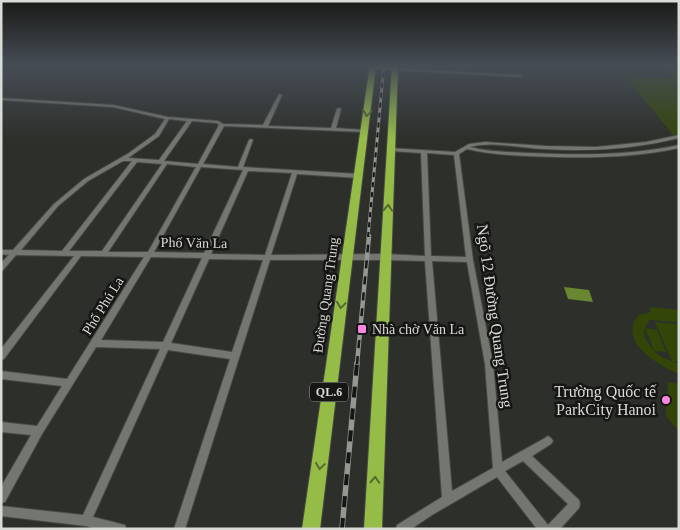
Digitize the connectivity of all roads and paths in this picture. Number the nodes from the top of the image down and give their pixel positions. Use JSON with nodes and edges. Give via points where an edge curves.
{"nodes":[{"id":1,"x":370,"y":90,"type":"edge"},
{"id":2,"x":394,"y":90,"type":"edge"},
{"id":3,"x":280,"y":95,"type":"dead end"},
{"id":4,"x":1,"y":99,"type":"edge"},
{"id":5,"x":339,"y":108,"type":"dead end"},
{"id":6,"x":168,"y":118,"type":"junction"},
{"id":7,"x":191,"y":119,"type":"junction"},
{"id":8,"x":222,"y":125,"type":"junction"},
{"id":9,"x":265,"y":127,"type":"junction"},
{"id":10,"x":333,"y":129,"type":"junction"},
{"id":11,"x":364,"y":131,"type":"junction"},
{"id":12,"x":679,"y":136,"type":"edge"},
{"id":13,"x":251,"y":140,"type":"dead end"},
{"id":14,"x":679,"y":146,"type":"edge"},
{"id":15,"x":464,"y":147,"type":"junction"},
{"id":16,"x":391,"y":149,"type":"junction"},
{"id":17,"x":424,"y":152,"type":"junction"},
{"id":18,"x":456,"y":154,"type":"junction"},
{"id":19,"x":122,"y":159,"type":"junction"},
{"id":20,"x":136,"y":160,"type":"junction"},
{"id":21,"x":163,"y":163,"type":"junction"},
{"id":22,"x":199,"y":166,"type":"junction"},
{"id":23,"x":243,"y":169,"type":"junction"},
{"id":24,"x":295,"y":172,"type":"junction"},
{"id":25,"x":358,"y":176,"type":"junction"},
{"id":26,"x":1,"y":252,"type":"edge"},
{"id":27,"x":16,"y":252,"type":"junction"},
{"id":28,"x":64,"y":253,"type":"junction"},
{"id":29,"x":80,"y":253,"type":"junction"},
{"id":30,"x":104,"y":253,"type":"junction"},
{"id":31,"x":150,"y":254,"type":"junction"},
{"id":32,"x":209,"y":255,"type":"junction"},
{"id":33,"x":348,"y":256,"type":"junction"},
{"id":34,"x":386,"y":256,"type":"junction"},
{"id":35,"x":268,"y":257,"type":"junction"},
{"id":36,"x":428,"y":259,"type":"junction"},
{"id":37,"x":470,"y":260,"type":"junction"},
{"id":38,"x":1,"y":268,"type":"edge"},
{"id":39,"x":94,"y":343,"type":"junction"},
{"id":40,"x":166,"y":346,"type":"junction"},
{"id":41,"x":1,"y":356,"type":"edge"},
{"id":42,"x":233,"y":356,"type":"junction"},
{"id":43,"x":1,"y":375,"type":"edge"},
{"id":44,"x":69,"y":383,"type":"junction"},
{"id":45,"x":1,"y":427,"type":"edge"},
{"id":46,"x":39,"y":430,"type":"junction"},
{"id":47,"x":548,"y":441,"type":"dead end"},
{"id":48,"x":524,"y":455,"type":"junction"},
{"id":49,"x":498,"y":470,"type":"junction"},
{"id":50,"x":1,"y":498,"type":"edge"},
{"id":51,"x":447,"y":500,"type":"junction"},
{"id":52,"x":1,"y":511,"type":"edge"},
{"id":53,"x":86,"y":521,"type":"junction"},
{"id":54,"x":122,"y":529,"type":"edge"},
{"id":55,"x":179,"y":529,"type":"edge"},
{"id":56,"x":311,"y":529,"type":"edge"},
{"id":57,"x":373,"y":529,"type":"edge"},
{"id":58,"x":401,"y":529,"type":"edge"},
{"id":59,"x":544,"y":529,"type":"edge"},
{"id":60,"x":552,"y":529,"type":"edge"}],
"edges":[{"from":1,"to":11,"type":"highway","name":"Đường Quang Trung","number":"QL.6","one_way":true},
{"from":2,"to":16,"type":"highway"},
{"from":3,"to":9,"type":"street"},
{"from":4,"to":6,"type":"street","via":[[113,106]]},
{"from":5,"to":10,"type":"street"},
{"from":6,"to":7,"type":"street"},
{"from":6,"to":19,"type":"street","via":[[157,135]]},
{"from":7,"to":8,"type":"street"},
{"from":7,"to":21,"type":"street"},
{"from":8,"to":9,"type":"street"},
{"from":8,"to":22,"type":"street","name":"Phố Phú La"},
{"from":9,"to":10,"type":"street"},
{"from":10,"to":11,"type":"street"},
{"from":11,"to":25,"type":"highway","name":"Đường Quang Trung","number":"QL.6"},
{"from":12,"to":15,"type":"street","via":[[636,146],[590,148],[476,144]]},
{"from":13,"to":23,"type":"street"},
{"from":14,"to":15,"type":"street","via":[[606,157],[477,151]]},
{"from":15,"to":18,"type":"street"},
{"from":16,"to":17,"type":"street"},
{"from":34,"to":16,"type":"highway","one_way":true},
{"from":17,"to":18,"type":"street"},
{"from":17,"to":36,"type":"street"},
{"from":18,"to":37,"type":"street","name":"Ngõ 12 Đường Quang Trung"},
{"from":19,"to":20,"type":"street"},
{"from":19,"to":27,"type":"street","via":[[86,180],[56,205]]},
{"from":20,"to":21,"type":"street"},
{"from":20,"to":28,"type":"street"},
{"from":21,"to":22,"type":"street"},
{"from":21,"to":30,"type":"street"},
{"from":22,"to":23,"type":"street"},
{"from":22,"to":31,"type":"street","name":"Phố Phú La"},
{"from":23,"to":24,"type":"street"},
{"from":23,"to":32,"type":"street"},
{"from":24,"to":25,"type":"street"},
{"from":24,"to":35,"type":"street"},
{"from":25,"to":33,"type":"highway","name":"Đường Quang Trung","number":"QL.6"},
{"from":26,"to":27,"type":"street","name":"Phố Văn La"},
{"from":27,"to":28,"type":"street","name":"Phố Văn La"},
{"from":27,"to":38,"type":"street"},
{"from":28,"to":29,"type":"street","name":"Phố Văn La"},
{"from":29,"to":30,"type":"street","name":"Phố Văn La"},
{"from":29,"to":41,"type":"street"},
{"from":30,"to":31,"type":"street","name":"Phố Văn La"},
{"from":31,"to":32,"type":"street","name":"Phố Văn La"},
{"from":31,"to":39,"type":"street","name":"Phố Phú La"},
{"from":32,"to":35,"type":"street","name":"Phố Văn La"},
{"from":32,"to":40,"type":"street"},
{"from":33,"to":34,"type":"street","name":"Phố Văn La"},
{"from":33,"to":35,"type":"street","name":"Phố Văn La"},
{"from":33,"to":56,"type":"highway","name":"Đường Quang Trung","number":"QL.6","one_way":true},
{"from":34,"to":36,"type":"street","name":"Phố Văn La"},
{"from":57,"to":34,"type":"highway","one_way":true},
{"from":35,"to":42,"type":"street"},
{"from":36,"to":37,"type":"street","name":"Phố Văn La"},
{"from":36,"to":51,"type":"street"},
{"from":37,"to":49,"type":"street","name":"Ngõ 12 Đường Quang Trung","via":[[489,364]]},
{"from":39,"to":40,"type":"street"},
{"from":39,"to":44,"type":"street","name":"Phố Phú La"},
{"from":40,"to":42,"type":"street"},
{"from":40,"to":53,"type":"street"},
{"from":42,"to":55,"type":"street"},
{"from":43,"to":44,"type":"street"},
{"from":44,"to":46,"type":"street","name":"Phố Phú La"},
{"from":45,"to":46,"type":"street"},
{"from":46,"to":50,"type":"street","name":"Phố Phú La"},
{"from":47,"to":48,"type":"street"},
{"from":48,"to":49,"type":"street"},
{"from":48,"to":60,"type":"street","via":[[575,504]]},
{"from":49,"to":51,"type":"street"},
{"from":49,"to":59,"type":"street"},
{"from":51,"to":58,"type":"street"},
{"from":52,"to":53,"type":"street"},
{"from":53,"to":54,"type":"street"}]}
